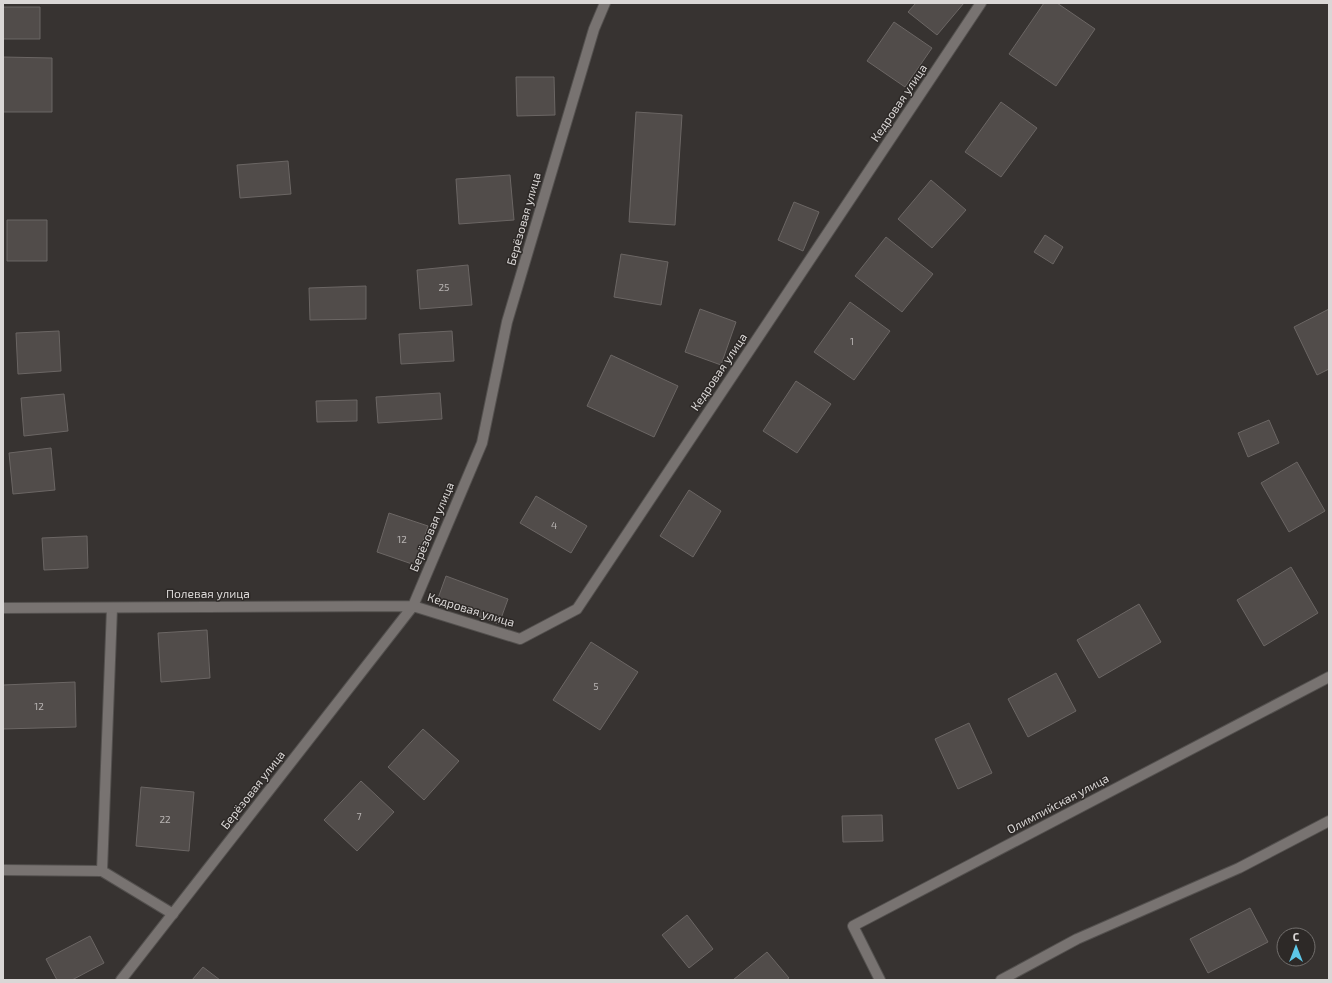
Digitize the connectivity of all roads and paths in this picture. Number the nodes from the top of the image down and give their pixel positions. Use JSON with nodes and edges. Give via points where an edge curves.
{"nodes":[{"id":1,"x":605,"y":3,"type":"edge"},
{"id":2,"x":981,"y":3,"type":"edge"},
{"id":3,"x":413,"y":606,"type":"junction"},
{"id":4,"x":3,"y":608,"type":"edge"},
{"id":5,"x":112,"y":608,"type":"junction"},
{"id":6,"x":1329,"y":678,"type":"edge"},
{"id":7,"x":1329,"y":821,"type":"edge"},
{"id":8,"x":3,"y":870,"type":"edge"},
{"id":9,"x":102,"y":871,"type":"junction"},
{"id":10,"x":172,"y":914,"type":"junction"},
{"id":11,"x":121,"y":980,"type":"edge"},
{"id":12,"x":880,"y":980,"type":"edge"},
{"id":13,"x":1001,"y":980,"type":"edge"}],
"edges":[{"from":1,"to":3,"type":"street","name":"Берёзовая улица","via":[[594,29],[508,322],[482,443]]},
{"from":2,"to":3,"type":"street","name":"Кедровая улица","via":[[577,609],[520,639]]},
{"from":3,"to":5,"type":"street","name":"Полевая улица"},
{"from":3,"to":10,"type":"street","name":"Берёзовая улица"},
{"from":4,"to":5,"type":"street","name":"Полевая улица"},
{"from":5,"to":9,"type":"street"},
{"from":6,"to":12,"type":"street","name":"Олимпийская улица","via":[[853,926]]},
{"from":7,"to":13,"type":"street","via":[[1239,868],[1077,939]]},
{"from":8,"to":9,"type":"street"},
{"from":9,"to":10,"type":"street"},
{"from":10,"to":11,"type":"street","name":"Берёзовая улица"}]}
